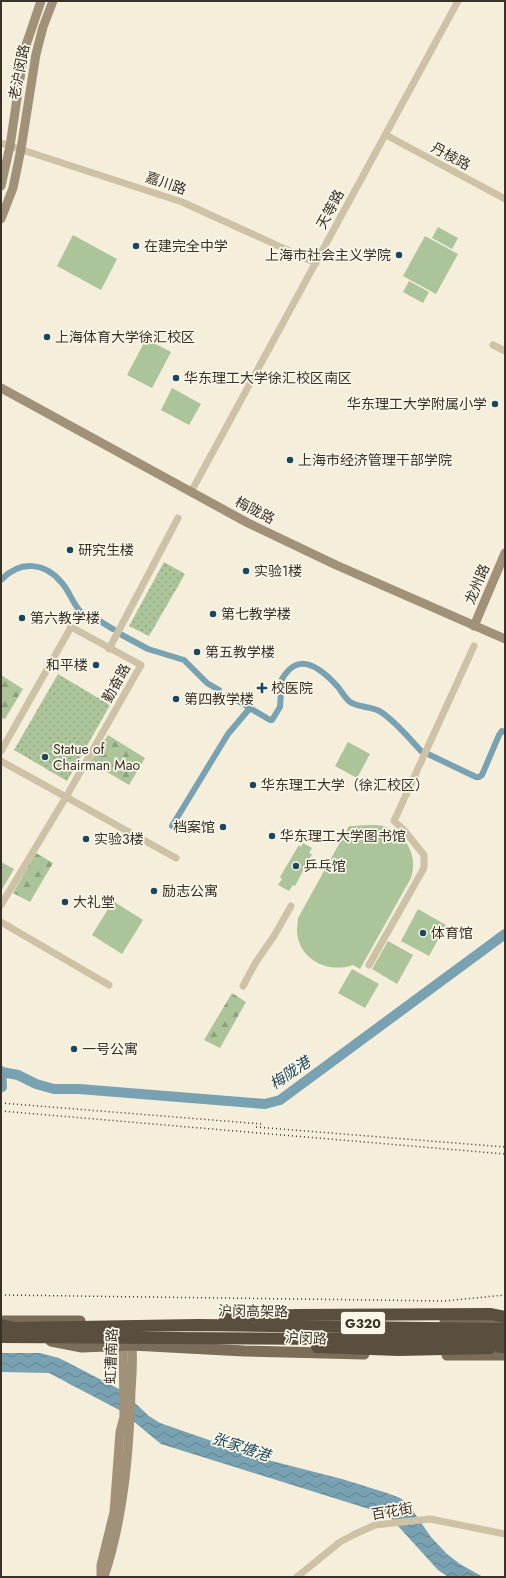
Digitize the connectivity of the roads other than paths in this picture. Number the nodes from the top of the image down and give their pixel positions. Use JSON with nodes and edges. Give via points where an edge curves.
{"nodes":[{"id":1,"x":41,"y":1,"type":"edge"},
{"id":2,"x":53,"y":1,"type":"edge"},
{"id":3,"x":458,"y":1,"type":"edge"},
{"id":4,"x":386,"y":135,"type":"junction"},
{"id":5,"x":1,"y":143,"type":"edge"},
{"id":6,"x":10,"y":146,"type":"junction"},
{"id":7,"x":21,"y":149,"type":"junction"},
{"id":8,"x":1,"y":186,"type":"edge"},
{"id":9,"x":505,"y":199,"type":"edge"},
{"id":10,"x":1,"y":219,"type":"edge"},
{"id":11,"x":316,"y":263,"type":"junction"},
{"id":12,"x":493,"y":345,"type":"dead end"},
{"id":13,"x":505,"y":351,"type":"edge"},
{"id":14,"x":1,"y":388,"type":"edge"},
{"id":15,"x":191,"y":492,"type":"junction"},
{"id":16,"x":178,"y":518,"type":"dead end"},
{"id":17,"x":505,"y":553,"type":"edge"},
{"id":18,"x":474,"y":626,"type":"junction"},
{"id":19,"x":505,"y":639,"type":"edge"},
{"id":20,"x":474,"y":646,"type":"dead end"},
{"id":21,"x":109,"y":649,"type":"junction"},
{"id":22,"x":1,"y":750,"type":"edge"},
{"id":23,"x":1,"y":761,"type":"edge"},
{"id":24,"x":66,"y":797,"type":"junction"},
{"id":25,"x":176,"y":858,"type":"dead end"},
{"id":26,"x":1,"y":906,"type":"edge"},
{"id":27,"x":291,"y":906,"type":"dead end"},
{"id":28,"x":1,"y":922,"type":"edge"},
{"id":29,"x":369,"y":965,"type":"dead end"},
{"id":30,"x":109,"y":985,"type":"dead end"},
{"id":31,"x":243,"y":986,"type":"dead end"},
{"id":32,"x":505,"y":1317,"type":"edge"},
{"id":33,"x":1,"y":1321,"type":"edge"},
{"id":34,"x":505,"y":1322,"type":"edge"},
{"id":35,"x":198,"y":1325,"type":"junction"},
{"id":36,"x":1,"y":1326,"type":"edge"},
{"id":37,"x":505,"y":1329,"type":"edge"},
{"id":38,"x":127,"y":1336,"type":"junction"},
{"id":39,"x":1,"y":1337,"type":"edge"},
{"id":40,"x":1,"y":1341,"type":"edge"},
{"id":41,"x":219,"y":1342,"type":"junction"},
{"id":42,"x":242,"y":1342,"type":"junction"},
{"id":43,"x":504,"y":1345,"type":"edge"},
{"id":44,"x":179,"y":1347,"type":"junction"},
{"id":45,"x":271,"y":1352,"type":"junction"},
{"id":46,"x":127,"y":1420,"type":"junction"},
{"id":47,"x":505,"y":1534,"type":"edge"},
{"id":48,"x":101,"y":1577,"type":"edge"},
{"id":49,"x":104,"y":1577,"type":"edge"},
{"id":50,"x":297,"y":1577,"type":"edge"}],
"edges":[{"from":1,"to":6,"type":"main road","name":"老沪闵路","via":[[24,51]]},
{"from":2,"to":7,"type":"main road","name":"老沪闵路","via":[[36,54]]},
{"from":3,"to":4,"type":"street","name":"天等路"},
{"from":4,"to":9,"type":"street","name":"丹棱路"},
{"from":4,"to":11,"type":"street","name":"天等路"},
{"from":5,"to":6,"type":"street","name":"嘉川路"},
{"from":6,"to":7,"type":"street","name":"嘉川路"},
{"from":6,"to":8,"type":"main road","name":"老沪闵路"},
{"from":7,"to":10,"type":"main road","name":"老沪闵路","via":[[13,188]]},
{"from":7,"to":11,"type":"street","name":"嘉川路","via":[[182,202]]},
{"from":11,"to":15,"type":"street","name":"天等路"},
{"from":12,"to":13,"type":"street"},
{"from":14,"to":15,"type":"main road","name":"梅陇路"},
{"from":15,"to":18,"type":"main road","name":"梅陇路","via":[[298,547]]},
{"from":16,"to":21,"type":"street"},
{"from":17,"to":18,"type":"main road","name":"龙州路"},
{"from":18,"to":19,"type":"main road","name":"梅陇路"},
{"from":20,"to":29,"type":"street","via":[[394,821],[424,855],[424,868]]},
{"from":21,"to":22,"type":"street","name":"勤奋路","via":[[71,627]]},
{"from":21,"to":24,"type":"street","name":"勤奋路","via":[[141,665]]},
{"from":23,"to":24,"type":"street"},
{"from":24,"to":25,"type":"street"},
{"from":24,"to":26,"type":"street","name":"勤奋路"},
{"from":27,"to":31,"type":"street"},
{"from":28,"to":30,"type":"street"},
{"from":32,"to":35,"type":"highway","bridge":true,"via":[[491,1314],[296,1315],[211,1318]]},
{"from":33,"to":38,"type":"main road","name":"沪闵路","number":"G320"},
{"from":34,"to":38,"type":"main road","name":"沪闵路","number":"G320","via":[[222,1322]]},
{"from":35,"to":36,"type":"highway","name":"沪闵高架路","bridge":true,"via":[[15,1328]]},
{"from":35,"to":37,"type":"highway","name":"沪闵高架路","bridge":true},
{"from":36,"to":38,"type":"main road","name":"沪闵路"},
{"from":38,"to":40,"type":"main road","name":"沪闵路","number":"G320","via":[[82,1346],[51,1341]]},
{"from":38,"to":41,"type":"main road","name":"沪闵路","number":"G320"},
{"from":38,"to":44,"type":"main road","name":"沪闵路","number":"G320"},
{"from":38,"to":46,"type":"main road","name":"虹漕南路"},
{"from":39,"to":43,"type":"highway","name":"沪闵高架路","bridge":true,"via":[[255,1338]]},
{"from":41,"to":42,"type":"main road","name":"沪闵路","number":"G320"},
{"from":41,"to":44,"type":"main road","name":"沪闵路","number":"G320"},
{"from":42,"to":43,"type":"main road","name":"沪闵路","number":"G320"},
{"from":42,"to":45,"type":"main road"},
{"from":43,"to":45,"type":"main road","name":"沪闵路","number":"G320","via":[[340,1354]]},
{"from":44,"to":45,"type":"main road","name":"沪闵路","number":"G320"},
{"from":46,"to":48,"type":"main road","name":"虹漕南路","via":[[120,1432],[114,1512],[101,1564]]},
{"from":46,"to":49,"type":"main road","name":"虹漕南路","via":[[118,1531]]},
{"from":47,"to":50,"type":"street","name":"百花街","via":[[423,1519],[386,1523],[364,1529],[340,1542]]}]}
